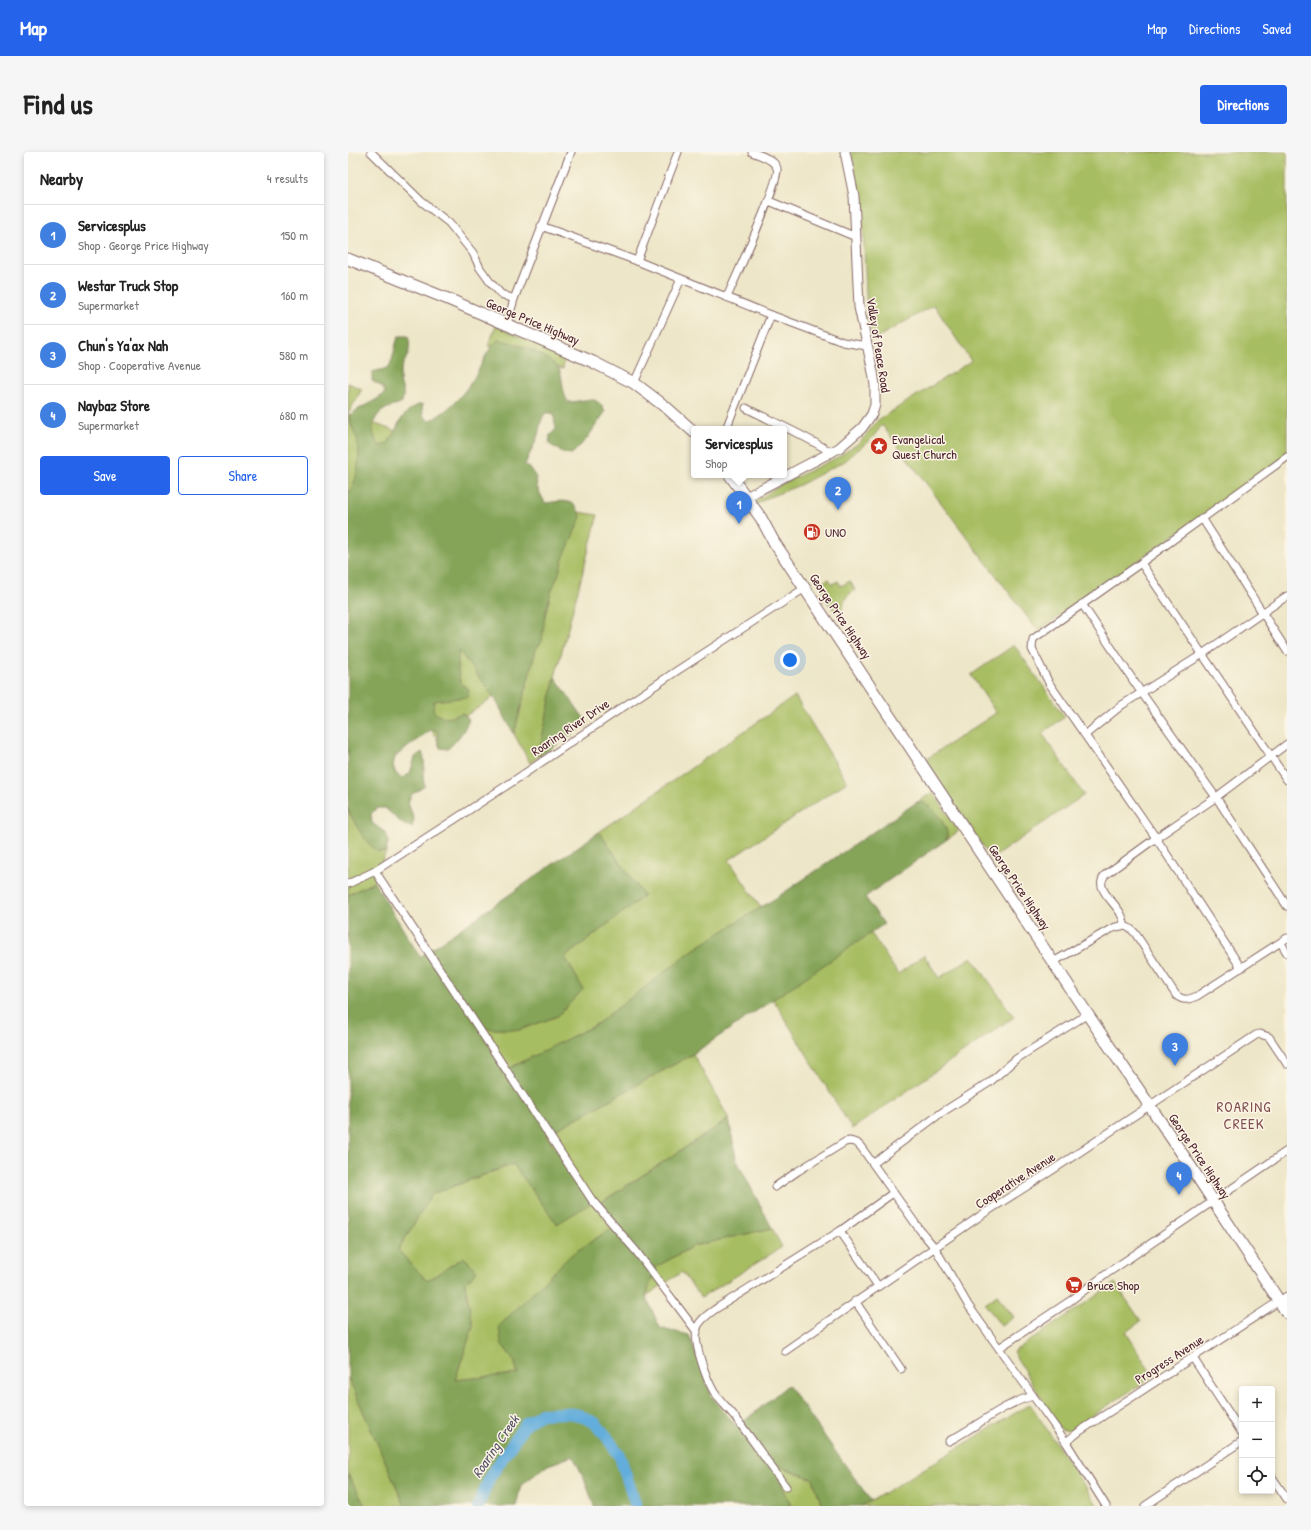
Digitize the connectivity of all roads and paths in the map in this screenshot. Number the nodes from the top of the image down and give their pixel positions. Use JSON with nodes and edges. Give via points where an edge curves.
{"nodes":[{"id":1,"x":371,"y":152,"type":"edge"},
{"id":2,"x":571,"y":152,"type":"edge"},
{"id":3,"x":678,"y":152,"type":"edge"},
{"id":4,"x":752,"y":152,"type":"edge"},
{"id":5,"x":845,"y":152,"type":"edge"},
{"id":6,"x":769,"y":201,"type":"junction"},
{"id":7,"x":542,"y":226,"type":"junction"},
{"id":8,"x":856,"y":237,"type":"junction"},
{"id":9,"x":637,"y":261,"type":"junction"},
{"id":10,"x":349,"y":262,"type":"edge"},
{"id":11,"x":681,"y":279,"type":"junction"},
{"id":12,"x":727,"y":297,"type":"junction"},
{"id":13,"x":514,"y":299,"type":"junction"},
{"id":14,"x":771,"y":315,"type":"junction"},
{"id":15,"x":506,"y":324,"type":"junction"},
{"id":16,"x":867,"y":346,"type":"junction"},
{"id":17,"x":634,"y":383,"type":"junction"},
{"id":18,"x":746,"y":408,"type":"dead end"},
{"id":19,"x":727,"y":426,"type":"edge"},
{"id":20,"x":780,"y":426,"type":"edge"},
{"id":21,"x":691,"y":429,"type":"edge"},
{"id":22,"x":787,"y":429,"type":"edge"},
{"id":23,"x":832,"y":453,"type":"junction"},
{"id":24,"x":1287,"y":457,"type":"edge"},
{"id":25,"x":787,"y":476,"type":"edge"},
{"id":26,"x":732,"y":478,"type":"edge"},
{"id":27,"x":783,"y":478,"type":"edge"},
{"id":28,"x":746,"y":497,"type":"junction"},
{"id":29,"x":1202,"y":518,"type":"junction"},
{"id":30,"x":1141,"y":563,"type":"junction"},
{"id":31,"x":805,"y":588,"type":"junction"},
{"id":32,"x":1287,"y":596,"type":"edge"},
{"id":33,"x":1082,"y":604,"type":"junction"},
{"id":34,"x":1262,"y":613,"type":"junction"},
{"id":35,"x":1287,"y":651,"type":"edge"},
{"id":36,"x":1201,"y":655,"type":"junction"},
{"id":37,"x":1142,"y":693,"type":"junction"},
{"id":38,"x":1085,"y":736,"type":"junction"},
{"id":39,"x":1287,"y":744,"type":"edge"},
{"id":40,"x":1270,"y":756,"type":"junction"},
{"id":41,"x":1287,"y":780,"type":"edge"},
{"id":42,"x":1215,"y":798,"type":"junction"},
{"id":43,"x":1156,"y":838,"type":"junction"},
{"id":44,"x":374,"y":871,"type":"junction"},
{"id":45,"x":348,"y":884,"type":"edge"},
{"id":46,"x":1287,"y":906,"type":"edge"},
{"id":47,"x":1124,"y":926,"type":"junction"},
{"id":48,"x":1287,"y":938,"type":"edge"},
{"id":49,"x":1280,"y":943,"type":"junction"},
{"id":50,"x":1287,"y":953,"type":"edge"},
{"id":51,"x":1053,"y":962,"type":"junction"},
{"id":52,"x":1241,"y":968,"type":"junction"},
{"id":53,"x":1088,"y":1014,"type":"junction"},
{"id":54,"x":1287,"y":1064,"type":"edge"},
{"id":55,"x":1149,"y":1106,"type":"junction"},
{"id":56,"x":1287,"y":1151,"type":"edge"},
{"id":57,"x":874,"y":1163,"type":"junction"},
{"id":58,"x":775,"y":1187,"type":"dead end"},
{"id":59,"x":893,"y":1193,"type":"junction"},
{"id":60,"x":1213,"y":1202,"type":"junction"},
{"id":61,"x":840,"y":1231,"type":"junction"},
{"id":62,"x":936,"y":1248,"type":"junction"},
{"id":63,"x":878,"y":1286,"type":"junction"},
{"id":64,"x":1283,"y":1299,"type":"edge"},
{"id":65,"x":855,"y":1301,"type":"junction"},
{"id":66,"x":1287,"y":1313,"type":"edge"},
{"id":67,"x":697,"y":1332,"type":"junction"},
{"id":68,"x":1000,"y":1348,"type":"junction"},
{"id":69,"x":785,"y":1351,"type":"dead end"},
{"id":70,"x":1193,"y":1358,"type":"junction"},
{"id":71,"x":901,"y":1369,"type":"dead end"},
{"id":72,"x":1033,"y":1396,"type":"junction"},
{"id":73,"x":1239,"y":1428,"type":"edge"},
{"id":74,"x":949,"y":1441,"type":"dead end"},
{"id":75,"x":1066,"y":1442,"type":"junction"},
{"id":76,"x":1239,"y":1443,"type":"edge"},
{"id":77,"x":1275,"y":1481,"type":"edge"},
{"id":78,"x":786,"y":1487,"type":"dead end"},
{"id":79,"x":1287,"y":1499,"type":"edge"},
{"id":80,"x":1106,"y":1506,"type":"edge"},
{"id":81,"x":1144,"y":1506,"type":"edge"}],
"edges":[{"from":1,"to":13,"type":"street","via":[[417,197],[449,223],[473,253],[490,282],[501,294]]},
{"from":2,"to":7,"type":"street"},
{"from":3,"to":9,"type":"street"},
{"from":4,"to":6,"type":"street","via":[[770,160],[778,168]]},
{"from":5,"to":8,"type":"street","name":"Valley of Peace Road","via":[[854,196]]},
{"from":6,"to":8,"type":"street"},
{"from":6,"to":12,"type":"street"},
{"from":7,"to":9,"type":"street"},
{"from":7,"to":13,"type":"street"},
{"from":8,"to":16,"type":"street","name":"Valley of Peace Road","via":[[859,308]]},
{"from":9,"to":11,"type":"street"},
{"from":10,"to":15,"type":"highway","name":"George Price Highway"},
{"from":11,"to":12,"type":"street"},
{"from":11,"to":17,"type":"street"},
{"from":12,"to":14,"type":"street"},
{"from":13,"to":15,"type":"street"},
{"from":14,"to":16,"type":"street","via":[[843,342]]},
{"from":14,"to":19,"type":"street"},
{"from":15,"to":17,"type":"highway","name":"George Price Highway"},
{"from":16,"to":23,"type":"street","name":"Valley of Peace Road","via":[[875,384],[872,414],[848,442]]},
{"from":17,"to":21,"type":"highway","name":"George Price Highway"},
{"from":18,"to":20,"type":"street"},
{"from":22,"to":23,"type":"street","via":[[815,441]]},
{"from":23,"to":25,"type":"street","name":"Valley of Peace Road"},
{"from":24,"to":29,"type":"street"},
{"from":26,"to":28,"type":"highway","name":"George Price Highway"},
{"from":27,"to":28,"type":"street","name":"Valley of Peace Road"},
{"from":28,"to":31,"type":"highway","name":"George Price Highway"},
{"from":29,"to":30,"type":"street"},
{"from":29,"to":34,"type":"street"},
{"from":30,"to":33,"type":"street"},
{"from":30,"to":36,"type":"street"},
{"from":31,"to":44,"type":"street","name":"Roaring River Drive"},
{"from":31,"to":51,"type":"highway","name":"George Price Highway"},
{"from":32,"to":34,"type":"street"},
{"from":33,"to":37,"type":"street"},
{"from":33,"to":38,"type":"street","via":[[1033,638],[1032,649],[1049,683]]},
{"from":34,"to":35,"type":"street"},
{"from":34,"to":36,"type":"street"},
{"from":36,"to":37,"type":"street"},
{"from":36,"to":40,"type":"street"},
{"from":37,"to":38,"type":"street","via":[[1122,705]]},
{"from":37,"to":42,"type":"street"},
{"from":38,"to":43,"type":"street"},
{"from":39,"to":40,"type":"street"},
{"from":40,"to":41,"type":"street"},
{"from":40,"to":42,"type":"street"},
{"from":42,"to":43,"type":"street"},
{"from":42,"to":46,"type":"street"},
{"from":43,"to":47,"type":"street","via":[[1110,871],[1101,882],[1104,891],[1124,917]]},
{"from":43,"to":52,"type":"street"},
{"from":44,"to":45,"type":"street","name":"Roaring River Drive"},
{"from":44,"to":67,"type":"street","via":[[592,1200],[636,1251]]},
{"from":47,"to":51,"type":"street","via":[[1110,929]]},
{"from":47,"to":52,"type":"street","via":[[1131,929],[1172,989],[1185,1000],[1197,996]]},
{"from":48,"to":49,"type":"street"},
{"from":49,"to":50,"type":"street"},
{"from":49,"to":52,"type":"street"},
{"from":51,"to":53,"type":"highway","name":"George Price Highway"},
{"from":53,"to":55,"type":"highway","name":"George Price Highway"},
{"from":53,"to":57,"type":"street","via":[[1016,1060],[990,1082],[941,1113]]},
{"from":54,"to":55,"type":"street","name":"Cooperative Avenue","via":[[1269,1037],[1260,1034],[1250,1038]]},
{"from":55,"to":60,"type":"highway","name":"George Price Highway"},
{"from":55,"to":62,"type":"street","name":"Cooperative Avenue","via":[[983,1214]]},
{"from":56,"to":60,"type":"street"},
{"from":57,"to":58,"type":"street","via":[[857,1143],[850,1140]]},
{"from":57,"to":59,"type":"street"},
{"from":59,"to":61,"type":"street"},
{"from":59,"to":62,"type":"street"},
{"from":60,"to":64,"type":"highway","name":"George Price Highway"},
{"from":60,"to":68,"type":"street"},
{"from":61,"to":63,"type":"street"},
{"from":61,"to":67,"type":"street","via":[[709,1314],[698,1326]]},
{"from":62,"to":63,"type":"street","name":"Cooperative Avenue"},
{"from":62,"to":68,"type":"street","via":[[968,1305]]},
{"from":63,"to":65,"type":"street","name":"Cooperative Avenue"},
{"from":64,"to":66,"type":"highway","name":"George Price Highway"},
{"from":64,"to":70,"type":"street","name":"Progress Avenue"},
{"from":65,"to":69,"type":"street","name":"Cooperative Avenue"},
{"from":65,"to":71,"type":"street"},
{"from":67,"to":78,"type":"street","via":[[698,1346],[715,1392]]},
{"from":68,"to":72,"type":"street"},
{"from":70,"to":73,"type":"street"},
{"from":70,"to":75,"type":"street","name":"Progress Avenue"},
{"from":72,"to":74,"type":"street","via":[[1017,1400]]},
{"from":72,"to":75,"type":"street"},
{"from":75,"to":80,"type":"street"},
{"from":76,"to":81,"type":"street"},
{"from":77,"to":79,"type":"street"}]}
